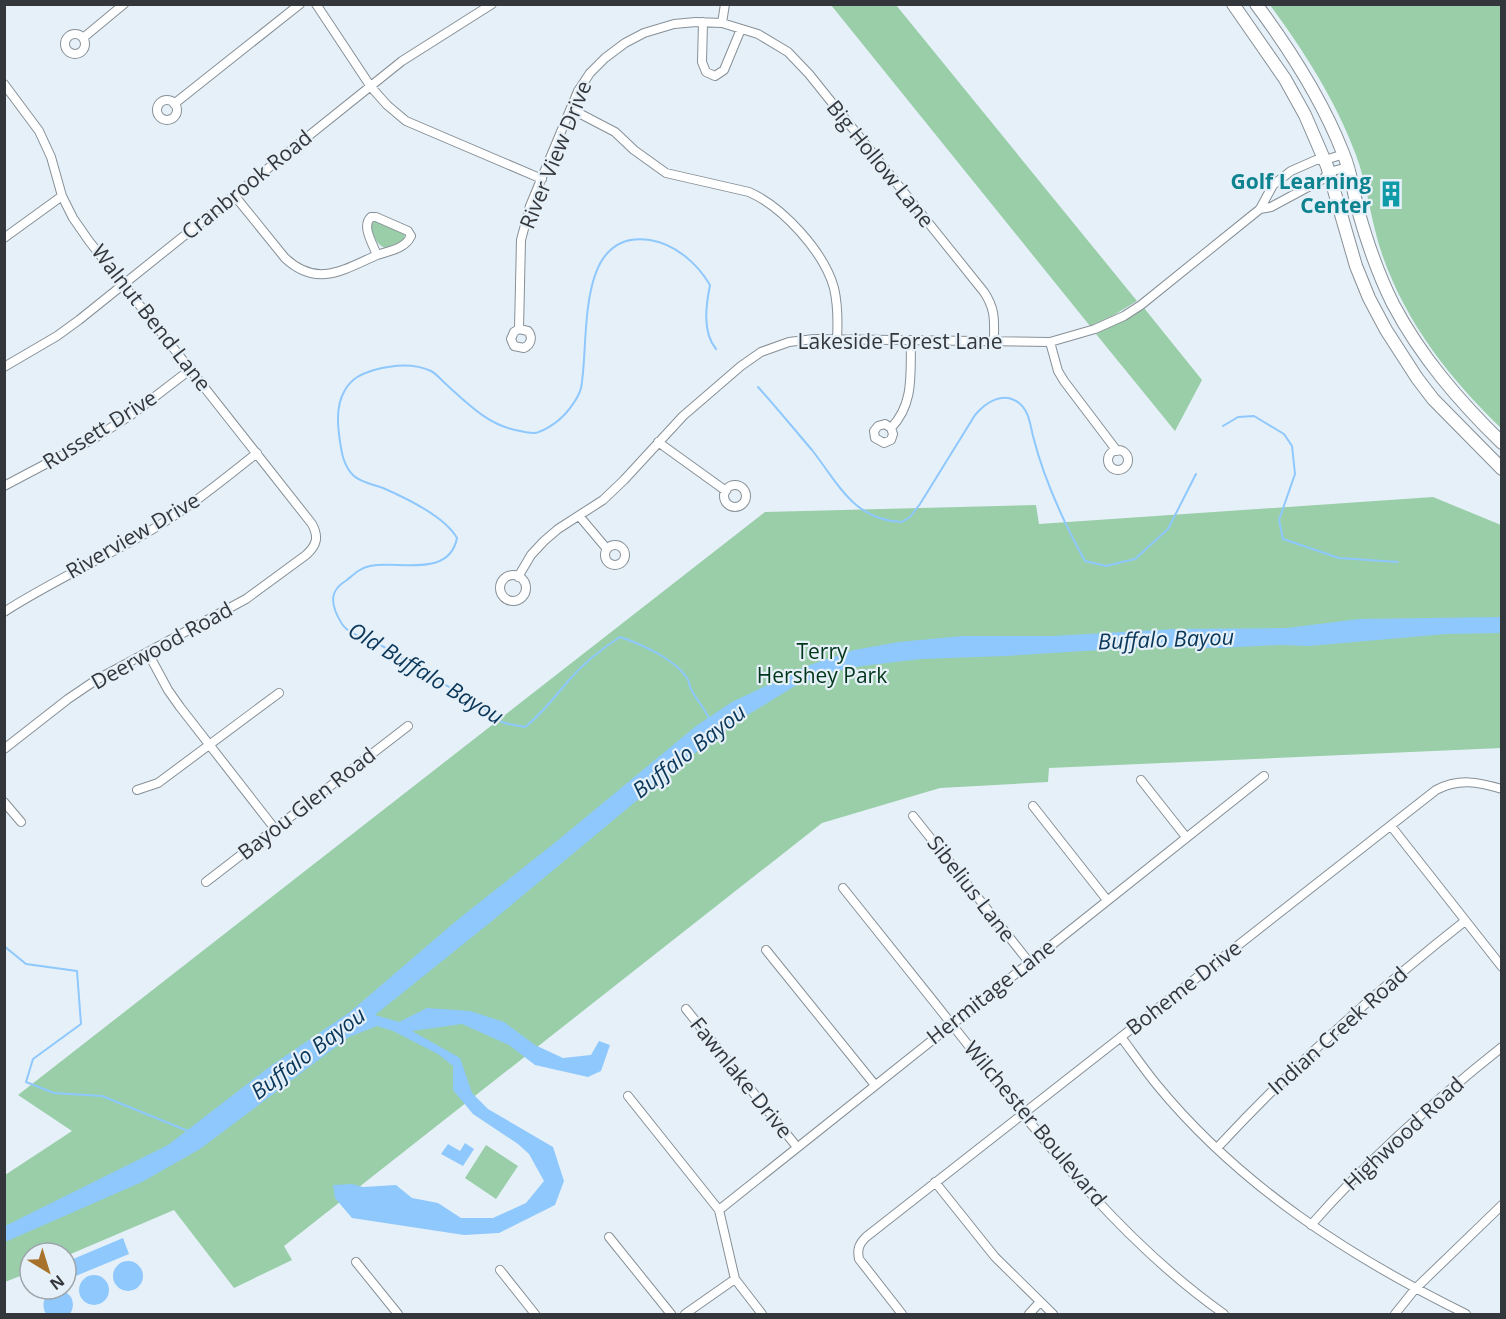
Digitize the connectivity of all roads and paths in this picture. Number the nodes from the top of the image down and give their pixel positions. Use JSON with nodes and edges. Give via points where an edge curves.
{"nodes":[{"id":1,"x":124,"y":4,"type":"edge"},
{"id":2,"x":300,"y":4,"type":"edge"},
{"id":3,"x":316,"y":4,"type":"edge"},
{"id":4,"x":492,"y":4,"type":"edge"},
{"id":5,"x":725,"y":4,"type":"edge"},
{"id":6,"x":1233,"y":4,"type":"edge"},
{"id":7,"x":1256,"y":4,"type":"edge"},
{"id":8,"x":703,"y":22,"type":"junction"},
{"id":9,"x":722,"y":23,"type":"junction"},
{"id":10,"x":741,"y":29,"type":"junction"},
{"id":11,"x":83,"y":38,"type":"dead end"},
{"id":12,"x":4,"y":84,"type":"edge"},
{"id":13,"x":371,"y":87,"type":"junction"},
{"id":14,"x":13,"y":95,"type":"junction"},
{"id":15,"x":4,"y":102,"type":"edge"},
{"id":16,"x":174,"y":104,"type":"dead end"},
{"id":17,"x":571,"y":109,"type":"junction"},
{"id":18,"x":1346,"y":160,"type":"junction"},
{"id":19,"x":1327,"y":166,"type":"junction"},
{"id":20,"x":542,"y":179,"type":"junction"},
{"id":21,"x":234,"y":195,"type":"junction"},
{"id":22,"x":62,"y":196,"type":"junction"},
{"id":23,"x":1260,"y":209,"type":"junction"},
{"id":24,"x":4,"y":238,"type":"edge"},
{"id":25,"x":377,"y":255,"type":"junction"},
{"id":26,"x":123,"y":284,"type":"junction"},
{"id":27,"x":519,"y":329,"type":"dead end"},
{"id":28,"x":837,"y":339,"type":"junction"},
{"id":29,"x":910,"y":340,"type":"junction"},
{"id":30,"x":994,"y":342,"type":"junction"},
{"id":31,"x":1050,"y":342,"type":"junction"},
{"id":32,"x":4,"y":367,"type":"edge"},
{"id":33,"x":191,"y":369,"type":"junction"},
{"id":34,"x":891,"y":428,"type":"dead end"},
{"id":35,"x":658,"y":442,"type":"junction"},
{"id":36,"x":1502,"y":443,"type":"edge"},
{"id":37,"x":1117,"y":451,"type":"dead end"},
{"id":38,"x":257,"y":453,"type":"junction"},
{"id":39,"x":1502,"y":468,"type":"edge"},
{"id":40,"x":4,"y":486,"type":"edge"},
{"id":41,"x":726,"y":491,"type":"dead end"},
{"id":42,"x":580,"y":517,"type":"junction"},
{"id":43,"x":317,"y":540,"type":"joint"},
{"id":44,"x":607,"y":549,"type":"dead end"},
{"id":45,"x":518,"y":577,"type":"dead end"},
{"id":46,"x":4,"y":612,"type":"edge"},
{"id":47,"x":148,"y":653,"type":"junction"},
{"id":48,"x":279,"y":693,"type":"dead end"},
{"id":49,"x":408,"y":726,"type":"dead end"},
{"id":50,"x":209,"y":744,"type":"junction"},
{"id":51,"x":4,"y":749,"type":"edge"},
{"id":52,"x":1264,"y":776,"type":"dead end"},
{"id":53,"x":1141,"y":780,"type":"dead end"},
{"id":54,"x":1502,"y":789,"type":"edge"},
{"id":55,"x":137,"y":790,"type":"dead end"},
{"id":56,"x":4,"y":802,"type":"edge"},
{"id":57,"x":1033,"y":806,"type":"dead end"},
{"id":58,"x":913,"y":816,"type":"dead end"},
{"id":59,"x":21,"y":822,"type":"dead end"},
{"id":60,"x":1391,"y":826,"type":"junction"},
{"id":61,"x":275,"y":830,"type":"junction"},
{"id":62,"x":1186,"y":837,"type":"junction"},
{"id":63,"x":206,"y":882,"type":"dead end"},
{"id":64,"x":843,"y":888,"type":"dead end"},
{"id":65,"x":1107,"y":900,"type":"junction"},
{"id":66,"x":1465,"y":921,"type":"junction"},
{"id":67,"x":766,"y":950,"type":"dead end"},
{"id":68,"x":1029,"y":962,"type":"junction"},
{"id":69,"x":1502,"y":967,"type":"edge"},
{"id":70,"x":686,"y":1009,"type":"dead end"},
{"id":71,"x":952,"y":1024,"type":"junction"},
{"id":72,"x":1121,"y":1037,"type":"junction"},
{"id":73,"x":1502,"y":1047,"type":"edge"},
{"id":74,"x":875,"y":1085,"type":"junction"},
{"id":75,"x":628,"y":1095,"type":"dead end"},
{"id":76,"x":1023,"y":1114,"type":"junction"},
{"id":77,"x":797,"y":1147,"type":"junction"},
{"id":78,"x":1217,"y":1148,"type":"junction"},
{"id":79,"x":935,"y":1182,"type":"junction"},
{"id":80,"x":1502,"y":1205,"type":"edge"},
{"id":81,"x":719,"y":1210,"type":"junction"},
{"id":82,"x":1311,"y":1225,"type":"junction"},
{"id":83,"x":609,"y":1237,"type":"dead end"},
{"id":84,"x":356,"y":1262,"type":"dead end"},
{"id":85,"x":500,"y":1270,"type":"dead end"},
{"id":86,"x":735,"y":1279,"type":"junction"},
{"id":87,"x":1415,"y":1289,"type":"junction"},
{"id":88,"x":1040,"y":1302,"type":"junction"},
{"id":89,"x":398,"y":1314,"type":"edge"},
{"id":90,"x":535,"y":1314,"type":"edge"},
{"id":91,"x":671,"y":1314,"type":"edge"},
{"id":92,"x":685,"y":1314,"type":"edge"},
{"id":93,"x":762,"y":1314,"type":"edge"},
{"id":94,"x":902,"y":1314,"type":"edge"},
{"id":95,"x":1029,"y":1314,"type":"edge"},
{"id":96,"x":1053,"y":1314,"type":"edge"},
{"id":97,"x":1224,"y":1314,"type":"edge"},
{"id":98,"x":1395,"y":1314,"type":"edge"},
{"id":99,"x":1466,"y":1314,"type":"edge"}],
"edges":[{"from":1,"to":11,"type":"street"},
{"from":2,"to":16,"type":"street"},
{"from":3,"to":13,"type":"street"},
{"from":4,"to":13,"type":"street","name":"Cranbrook Road","via":[[402,61]]},
{"from":5,"to":9,"type":"street"},
{"from":6,"to":19,"type":"main road","via":[[1285,79]]},
{"from":7,"to":18,"type":"main road","via":[[1302,69]]},
{"from":8,"to":9,"type":"street","name":"River View Drive"},
{"from":8,"to":10,"type":"street","via":[[702,62],[706,72],[716,76],[724,70]]},
{"from":8,"to":17,"type":"street","name":"River View Drive","via":[[674,24],[625,43],[590,73]]},
{"from":9,"to":10,"type":"street","name":"Big Hollow Lane"},
{"from":10,"to":30,"type":"street","name":"Big Hollow Lane","via":[[788,52],[816,83],[992,303]]},
{"from":12,"to":14,"type":"street","name":"Walnut Bend Lane"},
{"from":13,"to":20,"type":"street","via":[[406,121]]},
{"from":13,"to":21,"type":"street","name":"Cranbrook Road"},
{"from":14,"to":15,"type":"street"},
{"from":14,"to":22,"type":"street","name":"Walnut Bend Lane","via":[[39,131]]},
{"from":17,"to":20,"type":"street","name":"River View Drive"},
{"from":17,"to":28,"type":"street","via":[[615,132],[666,173],[749,192],[783,213],[816,253],[833,285],[838,306]]},
{"from":18,"to":19,"type":"street","name":"Lakeside Forest Lane"},
{"from":18,"to":36,"type":"main road","via":[[1374,260],[1393,303],[1432,366]]},
{"from":19,"to":23,"type":"street","name":"Lakeside Forest Lane","via":[[1323,179],[1280,203]]},
{"from":19,"to":23,"type":"street","name":"Lakeside Forest Lane","via":[[1316,160],[1291,171],[1270,189]]},
{"from":19,"to":39,"type":"main road","via":[[1356,266],[1386,330],[1433,399]]},
{"from":20,"to":27,"type":"street","name":"River View Drive","via":[[521,240]]},
{"from":21,"to":25,"type":"street","via":[[285,258],[306,273],[332,274]]},
{"from":21,"to":26,"type":"street","name":"Cranbrook Road"},
{"from":22,"to":24,"type":"street"},
{"from":22,"to":26,"type":"street","name":"Walnut Bend Lane","via":[[73,218]]},
{"from":23,"to":31,"type":"street","name":"Lakeside Forest Lane","via":[[1124,316]]},
{"from":25,"to":25,"type":"street","via":[[403,246],[411,236],[408,231],[371,217],[366,226]]},
{"from":26,"to":32,"type":"street","name":"Cranbrook Road","via":[[57,336]]},
{"from":26,"to":33,"type":"street","name":"Walnut Bend Lane"},
{"from":28,"to":29,"type":"street","name":"Lakeside Forest Lane"},
{"from":28,"to":35,"type":"street","name":"Lakeside Forest Lane","via":[[789,342],[761,352],[683,416]]},
{"from":29,"to":30,"type":"street","name":"Lakeside Forest Lane"},
{"from":29,"to":34,"type":"street","via":[[906,408]]},
{"from":30,"to":31,"type":"street","name":"Lakeside Forest Lane"},
{"from":31,"to":37,"type":"street","via":[[1064,381]]},
{"from":33,"to":38,"type":"street","name":"Walnut Bend Lane"},
{"from":33,"to":40,"type":"street","name":"Russett Drive","via":[[93,439]]},
{"from":35,"to":41,"type":"street"},
{"from":35,"to":42,"type":"street","name":"Lakeside Forest Lane","via":[[624,480]]},
{"from":38,"to":43,"type":"street","name":"Walnut Bend Lane","via":[[312,524]]},
{"from":38,"to":46,"type":"street","name":"Riverview Drive","via":[[154,528]]},
{"from":42,"to":44,"type":"street"},
{"from":42,"to":45,"type":"street","name":"Lakeside Forest Lane","via":[[544,541]]},
{"from":43,"to":47,"type":"street","name":"Deerwood Road","via":[[306,555],[246,599]]},
{"from":47,"to":50,"type":"street","via":[[168,690]]},
{"from":47,"to":51,"type":"street","name":"Deerwood Road","via":[[96,680]]},
{"from":48,"to":50,"type":"street"},
{"from":49,"to":61,"type":"street","name":"Bayou Glen Road"},
{"from":50,"to":55,"type":"street","via":[[158,783]]},
{"from":50,"to":61,"type":"street"},
{"from":52,"to":62,"type":"street","name":"Hermitage Lane"},
{"from":53,"to":62,"type":"street"},
{"from":54,"to":60,"type":"street","name":"Boheme Drive","via":[[1477,782],[1447,784]]},
{"from":56,"to":59,"type":"street"},
{"from":57,"to":65,"type":"street"},
{"from":58,"to":68,"type":"street","name":"Sibelius Lane"},
{"from":60,"to":66,"type":"street"},
{"from":60,"to":72,"type":"street","name":"Boheme Drive"},
{"from":61,"to":63,"type":"street","name":"Bayou Glen Road"},
{"from":62,"to":65,"type":"street","name":"Hermitage Lane"},
{"from":64,"to":71,"type":"street","name":"Wilchester Boulevard"},
{"from":65,"to":68,"type":"street","name":"Hermitage Lane"},
{"from":66,"to":69,"type":"street"},
{"from":66,"to":78,"type":"street","name":"Indian Creek Road","via":[[1313,1050]]},
{"from":67,"to":74,"type":"street"},
{"from":68,"to":71,"type":"street","name":"Hermitage Lane"},
{"from":70,"to":77,"type":"street","name":"Fawnlake Drive"},
{"from":71,"to":74,"type":"street","name":"Hermitage Lane"},
{"from":71,"to":76,"type":"street","name":"Wilchester Boulevard"},
{"from":72,"to":76,"type":"street","name":"Boheme Drive"},
{"from":72,"to":78,"type":"street","via":[[1157,1085]]},
{"from":73,"to":82,"type":"street","name":"Highwood Road","via":[[1411,1125]]},
{"from":74,"to":77,"type":"street","name":"Hermitage Lane"},
{"from":75,"to":81,"type":"street"},
{"from":76,"to":79,"type":"street","name":"Boheme Drive"},
{"from":76,"to":97,"type":"street","name":"Wilchester Boulevard","via":[[1065,1166],[1131,1236]]},
{"from":77,"to":81,"type":"street","name":"Hermitage Lane"},
{"from":78,"to":82,"type":"street"},
{"from":79,"to":88,"type":"street","via":[[996,1257]]},
{"from":79,"to":94,"type":"street","name":"Boheme Drive","via":[[860,1243],[859,1259]]},
{"from":80,"to":87,"type":"street"},
{"from":81,"to":86,"type":"street"},
{"from":82,"to":87,"type":"street"},
{"from":83,"to":91,"type":"street"},
{"from":84,"to":89,"type":"street"},
{"from":85,"to":90,"type":"street"},
{"from":86,"to":92,"type":"street"},
{"from":86,"to":93,"type":"street"},
{"from":87,"to":98,"type":"street"},
{"from":87,"to":99,"type":"street"},
{"from":88,"to":95,"type":"street"},
{"from":88,"to":96,"type":"street"}]}
